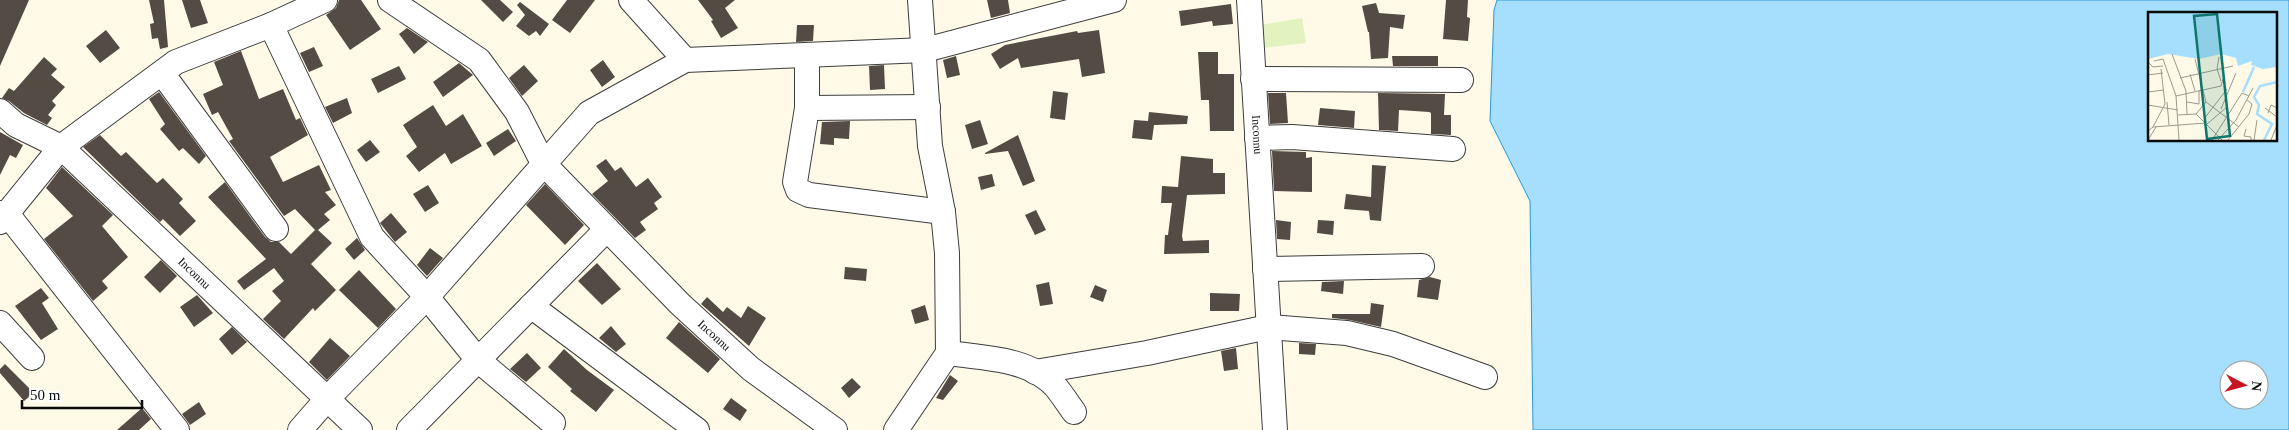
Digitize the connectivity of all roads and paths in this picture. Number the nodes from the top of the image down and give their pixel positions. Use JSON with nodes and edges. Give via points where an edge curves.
{"nodes":[{"id":1,"x":325,"y":0,"type":"edge"},
{"id":2,"x":390,"y":0,"type":"edge"},
{"id":3,"x":631,"y":0,"type":"edge"},
{"id":4,"x":920,"y":0,"type":"edge"},
{"id":5,"x":1114,"y":0,"type":"edge"},
{"id":6,"x":1249,"y":0,"type":"edge"},
{"id":7,"x":300,"y":6,"type":"edge"},
{"id":8,"x":271,"y":25,"type":"junction"},
{"id":9,"x":924,"y":50,"type":"junction"},
{"id":10,"x":807,"y":55,"type":"junction"},
{"id":11,"x":685,"y":60,"type":"junction"},
{"id":12,"x":162,"y":73,"type":"junction"},
{"id":13,"x":1253,"y":79,"type":"junction"},
{"id":14,"x":1461,"y":80,"type":"dead end"},
{"id":15,"x":928,"y":107,"type":"junction"},
{"id":16,"x":807,"y":108,"type":"junction"},
{"id":17,"x":0,"y":111,"type":"edge"},
{"id":18,"x":1257,"y":138,"type":"junction"},
{"id":19,"x":61,"y":147,"type":"junction"},
{"id":20,"x":1453,"y":150,"type":"dead end"},
{"id":21,"x":543,"y":163,"type":"junction"},
{"id":22,"x":943,"y":212,"type":"junction"},
{"id":23,"x":3,"y":216,"type":"edge"},
{"id":24,"x":606,"y":229,"type":"junction"},
{"id":25,"x":276,"y":230,"type":"dead end"},
{"id":26,"x":1422,"y":266,"type":"dead end"},
{"id":27,"x":1265,"y":269,"type":"junction"},
{"id":28,"x":427,"y":297,"type":"junction"},
{"id":29,"x":531,"y":306,"type":"junction"},
{"id":30,"x":0,"y":323,"type":"edge"},
{"id":31,"x":1268,"y":327,"type":"junction"},
{"id":32,"x":948,"y":353,"type":"junction"},
{"id":33,"x":32,"y":358,"type":"dead end"},
{"id":34,"x":478,"y":360,"type":"junction"},
{"id":35,"x":1035,"y":372,"type":"junction"},
{"id":36,"x":1485,"y":377,"type":"dead end"},
{"id":37,"x":327,"y":399,"type":"junction"},
{"id":38,"x":1074,"y":412,"type":"dead end"},
{"id":39,"x":553,"y":423,"type":"dead end"},
{"id":40,"x":177,"y":430,"type":"edge"},
{"id":41,"x":300,"y":430,"type":"edge"},
{"id":42,"x":360,"y":430,"type":"edge"},
{"id":43,"x":409,"y":430,"type":"edge"},
{"id":44,"x":698,"y":430,"type":"edge"},
{"id":45,"x":835,"y":430,"type":"edge"},
{"id":46,"x":896,"y":430,"type":"edge"},
{"id":47,"x":1274,"y":430,"type":"edge"}],
"edges":[{"from":1,"to":7,"type":"street"},
{"from":2,"to":21,"type":"street","name":"Inconnu","via":[[480,60],[516,112]]},
{"from":3,"to":11,"type":"street"},
{"from":4,"to":9,"type":"street"},
{"from":5,"to":9,"type":"street"},
{"from":6,"to":13,"type":"street","name":"Inconnu"},
{"from":7,"to":8,"type":"street"},
{"from":8,"to":12,"type":"street","via":[[176,62]]},
{"from":8,"to":28,"type":"street","via":[[372,237]]},
{"from":9,"to":10,"type":"street"},
{"from":9,"to":15,"type":"street"},
{"from":10,"to":11,"type":"street"},
{"from":10,"to":16,"type":"street"},
{"from":11,"to":21,"type":"street","via":[[589,113]]},
{"from":12,"to":19,"type":"street"},
{"from":12,"to":25,"type":"street"},
{"from":13,"to":14,"type":"street"},
{"from":13,"to":18,"type":"street","name":"Inconnu"},
{"from":15,"to":16,"type":"street"},
{"from":15,"to":22,"type":"street","via":[[930,146]]},
{"from":16,"to":22,"type":"street","via":[[795,182],[798,190],[809,195]]},
{"from":17,"to":19,"type":"street","name":"Inconnu","via":[[16,126]]},
{"from":18,"to":20,"type":"street","via":[[1292,137]]},
{"from":18,"to":27,"type":"street","name":"Inconnu"},
{"from":19,"to":23,"type":"street"},
{"from":19,"to":37,"type":"street","name":"Inconnu"},
{"from":21,"to":24,"type":"street","name":"Inconnu"},
{"from":21,"to":28,"type":"street"},
{"from":22,"to":32,"type":"street","via":[[947,253]]},
{"from":23,"to":40,"type":"street"},
{"from":24,"to":29,"type":"street"},
{"from":24,"to":45,"type":"street","name":"Inconnu","via":[[680,304],[751,369]]},
{"from":26,"to":27,"type":"street"},
{"from":27,"to":31,"type":"street","name":"Inconnu"},
{"from":28,"to":34,"type":"street"},
{"from":28,"to":37,"type":"street"},
{"from":29,"to":34,"type":"street"},
{"from":29,"to":44,"type":"street"},
{"from":30,"to":33,"type":"street"},
{"from":31,"to":35,"type":"street"},
{"from":31,"to":36,"type":"street","via":[[1347,333],[1393,344]]},
{"from":31,"to":47,"type":"street","name":"Inconnu"},
{"from":32,"to":35,"type":"street","via":[[1016,363]]},
{"from":32,"to":46,"type":"street"},
{"from":34,"to":39,"type":"street"},
{"from":34,"to":43,"type":"street"},
{"from":35,"to":38,"type":"street","via":[[1054,386]]},
{"from":37,"to":41,"type":"street"},
{"from":37,"to":42,"type":"street","name":"Inconnu"}]}
